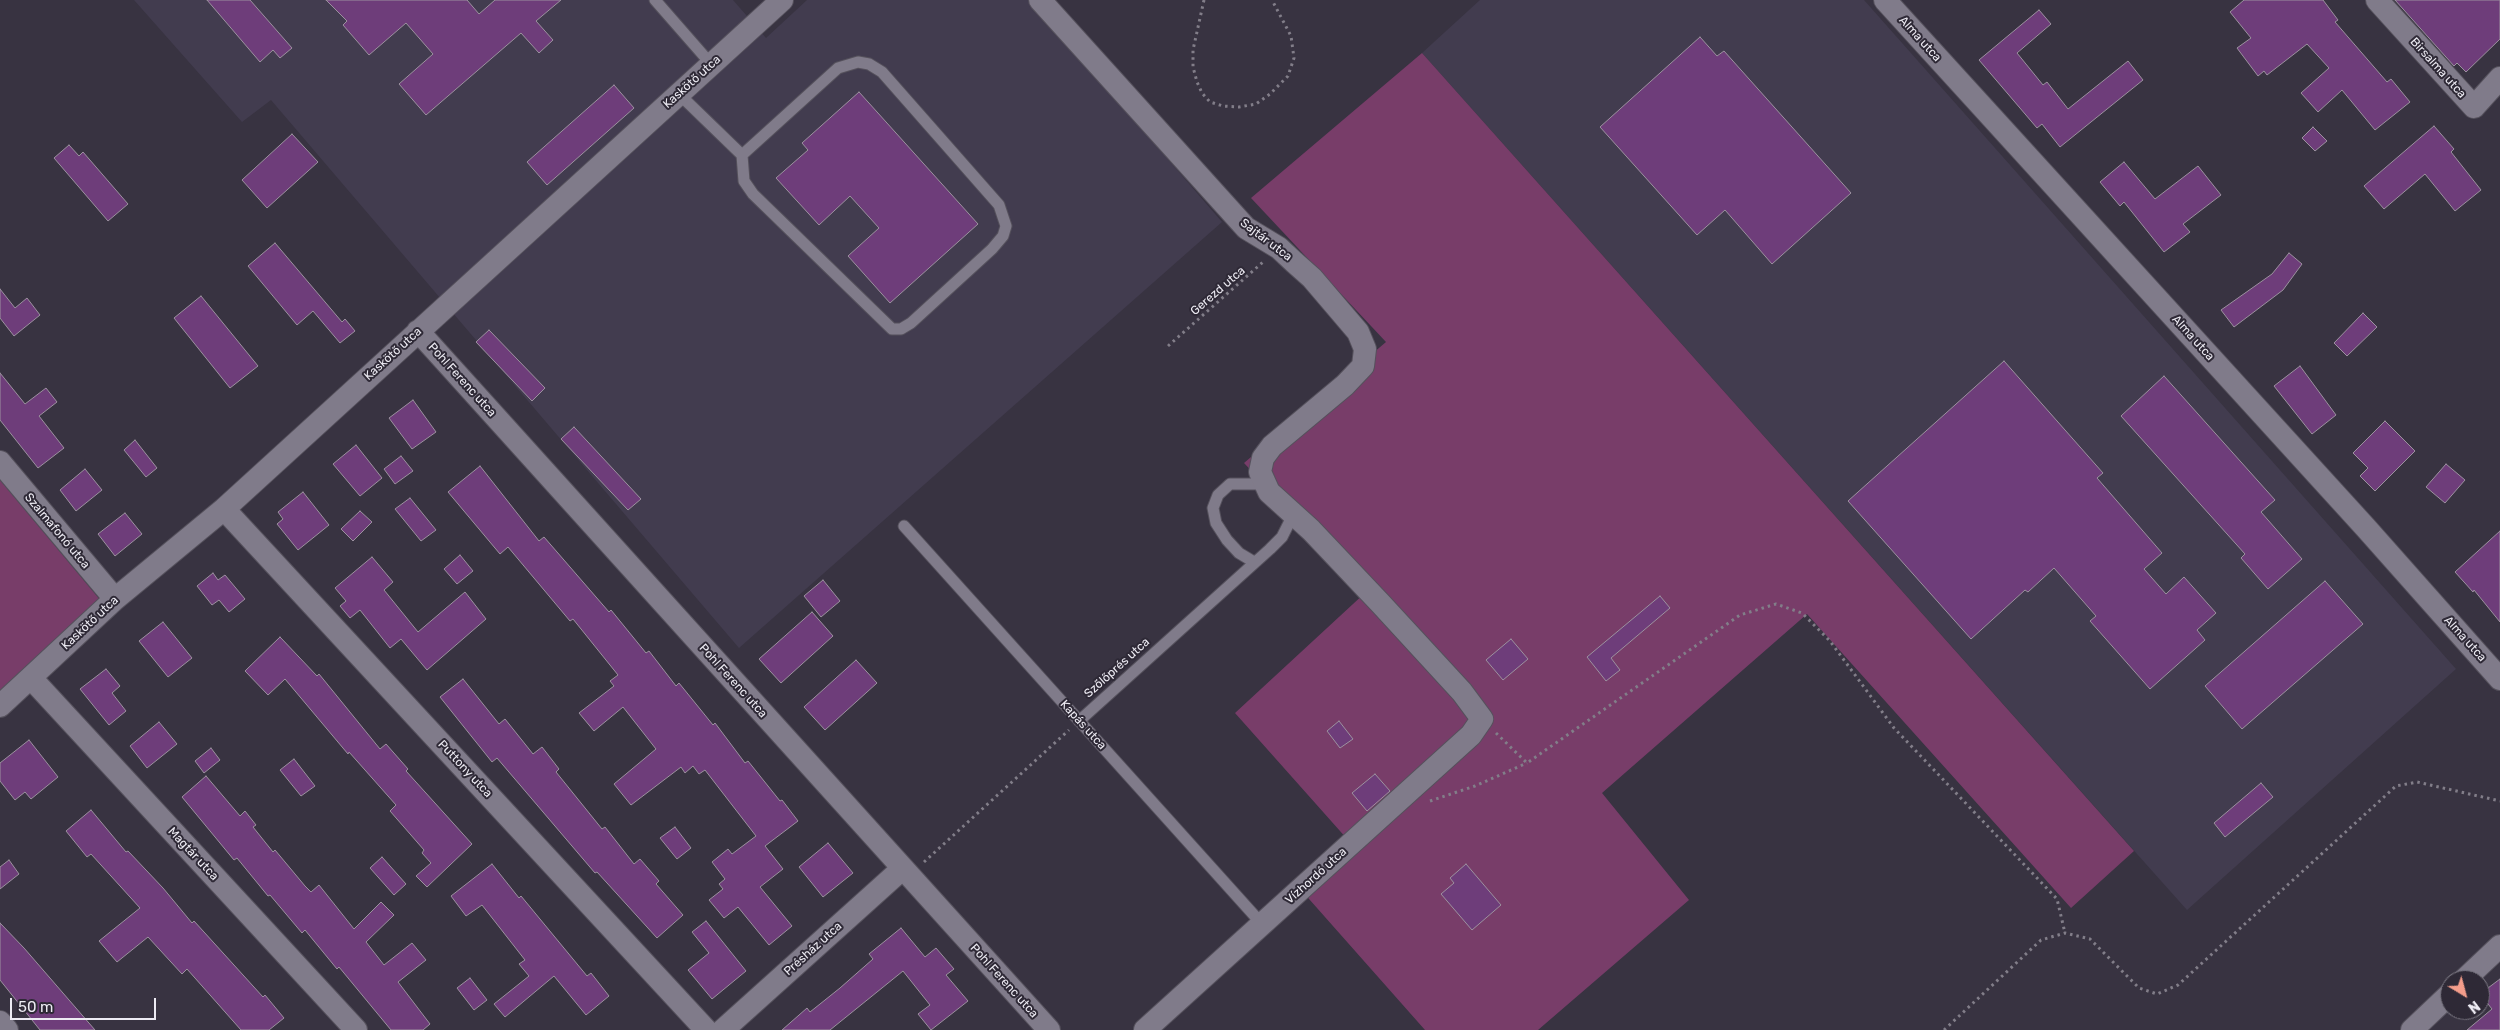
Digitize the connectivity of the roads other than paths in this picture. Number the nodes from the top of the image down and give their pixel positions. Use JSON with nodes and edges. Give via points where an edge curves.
{"nodes":[{"id":1,"x":655,"y":0,"type":"edge"},
{"id":2,"x":782,"y":0,"type":"edge"},
{"id":3,"x":1040,"y":0,"type":"edge"},
{"id":4,"x":1885,"y":0,"type":"edge"},
{"id":5,"x":2377,"y":0,"type":"edge"},
{"id":6,"x":712,"y":64,"type":"junction"},
{"id":7,"x":2500,"y":78,"type":"edge"},
{"id":8,"x":679,"y":94,"type":"junction"},
{"id":9,"x":742,"y":155,"type":"junction"},
{"id":10,"x":418,"y":331,"type":"junction"},
{"id":11,"x":0,"y":462,"type":"edge"},
{"id":12,"x":1266,"y":484,"type":"junction"},
{"id":13,"x":224,"y":509,"type":"junction"},
{"id":14,"x":1293,"y":515,"type":"junction"},
{"id":15,"x":904,"y":526,"type":"dead end"},
{"id":16,"x":1254,"y":562,"type":"junction"},
{"id":17,"x":114,"y":600,"type":"junction"},
{"id":18,"x":31,"y":678,"type":"junction"},
{"id":19,"x":2500,"y":679,"type":"edge"},
{"id":20,"x":0,"y":706,"type":"edge"},
{"id":21,"x":1079,"y":721,"type":"junction"},
{"id":22,"x":906,"y":872,"type":"junction"},
{"id":23,"x":1262,"y":924,"type":"junction"},
{"id":24,"x":2500,"y":946,"type":"edge"},
{"id":25,"x":2475,"y":970,"type":"edge"},
{"id":26,"x":2440,"y":1003,"type":"edge"},
{"id":27,"x":0,"y":1022,"type":"edge"},
{"id":28,"x":8,"y":1030,"type":"edge"},
{"id":29,"x":356,"y":1030,"type":"edge"},
{"id":30,"x":706,"y":1030,"type":"edge"},
{"id":31,"x":723,"y":1030,"type":"edge"},
{"id":32,"x":1049,"y":1030,"type":"edge"},
{"id":33,"x":1145,"y":1030,"type":"edge"},
{"id":34,"x":2412,"y":1030,"type":"edge"}],
"edges":[{"from":1,"to":6,"type":"lane"},
{"from":2,"to":6,"type":"street","name":"Kaskötő utca"},
{"from":3,"to":12,"type":"street","name":"Sajtár utca","via":[[1246,228],[1279,248],[1324,292],[1358,332],[1365,349],[1363,366],[1272,446],[1263,458],[1260,472]]},
{"from":4,"to":19,"type":"street","name":"Alma utca"},
{"from":5,"to":7,"type":"street","name":"Birsalma utca","via":[[2474,107]]},
{"from":6,"to":8,"type":"street","name":"Kaskötő utca"},
{"from":8,"to":9,"type":"lane"},
{"from":8,"to":10,"type":"street","name":"Kaskötő utca"},
{"from":9,"to":9,"type":"lane","via":[[744,181],[753,194],[892,329],[901,329],[911,323],[992,249],[1003,236],[1006,226],[998,205],[882,72],[869,64],[858,62],[838,68]]},
{"from":10,"to":13,"type":"street","name":"Kaskötő utca"},
{"from":10,"to":22,"type":"street","name":"Pohl Ferenc utca"},
{"from":11,"to":17,"type":"street","name":"Szalmafonó utca"},
{"from":12,"to":14,"type":"street","via":[[1269,492]]},
{"from":12,"to":16,"type":"lane","via":[[1230,484],[1218,494],[1213,508],[1216,523],[1227,540]]},
{"from":13,"to":17,"type":"street","name":"Kaskötő utca"},
{"from":13,"to":30,"type":"street","name":"Puttony utca"},
{"from":14,"to":16,"type":"lane","name":"Szőlőprés utca","via":[[1282,537]]},
{"from":14,"to":23,"type":"street","name":"Vízhordó utca","via":[[1311,530],[1448,677],[1482,719],[1471,735]]},
{"from":15,"to":21,"type":"lane","name":"Kapás utca"},
{"from":16,"to":21,"type":"lane","name":"Szőlőprés utca"},
{"from":17,"to":18,"type":"street","name":"Kaskötő utca"},
{"from":18,"to":20,"type":"street","name":"Kaskötő utca"},
{"from":18,"to":29,"type":"street","name":"Magtár utca"},
{"from":21,"to":23,"type":"lane","name":"Kapás utca"},
{"from":22,"to":31,"type":"street","name":"Présház utca"},
{"from":22,"to":32,"type":"street","name":"Pohl Ferenc utca"},
{"from":23,"to":33,"type":"street","name":"Vízhordó utca"},
{"from":24,"to":25,"type":"street"},
{"from":26,"to":34,"type":"street"},
{"from":27,"to":28,"type":"street"}]}
